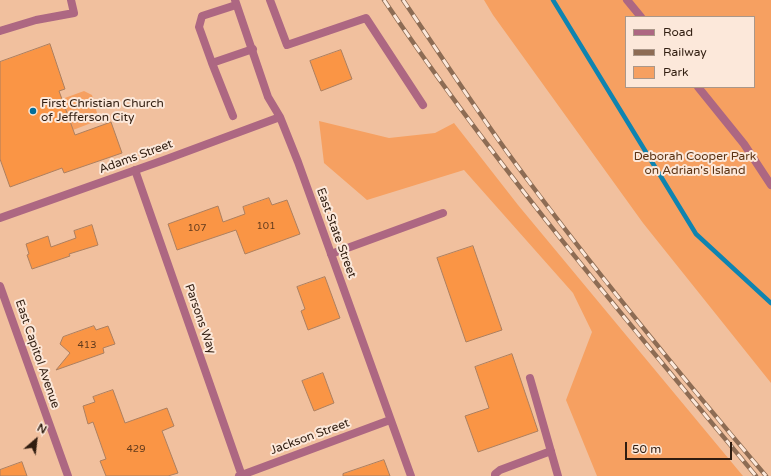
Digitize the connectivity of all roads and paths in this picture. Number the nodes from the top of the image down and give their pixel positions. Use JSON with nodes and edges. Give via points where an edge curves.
{"nodes":[{"id":1,"x":71,"y":0,"type":"edge"},
{"id":2,"x":270,"y":0,"type":"edge"},
{"id":3,"x":627,"y":0,"type":"edge"},
{"id":4,"x":236,"y":2,"type":"edge"},
{"id":5,"x":640,"y":16,"type":"edge"},
{"id":6,"x":0,"y":31,"type":"edge"},
{"id":7,"x":253,"y":49,"type":"junction"},
{"id":8,"x":212,"y":63,"type":"junction"},
{"id":9,"x":699,"y":88,"type":"edge"},
{"id":10,"x":423,"y":105,"type":"dead end"},
{"id":11,"x":234,"y":116,"type":"dead end"},
{"id":12,"x":280,"y":117,"type":"junction"},
{"id":13,"x":135,"y":170,"type":"junction"},
{"id":14,"x":771,"y":185,"type":"edge"},
{"id":15,"x":443,"y":213,"type":"dead end"},
{"id":16,"x":0,"y":218,"type":"edge"},
{"id":17,"x":331,"y":254,"type":"junction"},
{"id":18,"x":0,"y":286,"type":"edge"},
{"id":19,"x":530,"y":378,"type":"dead end"},
{"id":20,"x":390,"y":420,"type":"junction"},
{"id":21,"x":551,"y":451,"type":"junction"},
{"id":22,"x":68,"y":476,"type":"edge"},
{"id":23,"x":241,"y":476,"type":"edge"},
{"id":24,"x":411,"y":476,"type":"edge"},
{"id":25,"x":495,"y":476,"type":"edge"},
{"id":26,"x":558,"y":476,"type":"edge"}],
"edges":[{"from":1,"to":6,"type":"street","via":[[74,13],[36,20]]},
{"from":2,"to":10,"type":"street","via":[[287,45],[366,18]]},
{"from":3,"to":5,"type":"street"},
{"from":4,"to":7,"type":"street","name":"East State Street"},
{"from":4,"to":8,"type":"street","via":[[202,16],[199,27]]},
{"from":7,"to":8,"type":"street"},
{"from":7,"to":12,"type":"street","name":"East State Street","via":[[268,96]]},
{"from":8,"to":11,"type":"street"},
{"from":9,"to":14,"type":"street","via":[[744,144]]},
{"from":12,"to":13,"type":"street","name":"Adams Street"},
{"from":12,"to":17,"type":"street","name":"East State Street"},
{"from":13,"to":16,"type":"street","name":"Adams Street"},
{"from":13,"to":23,"type":"street","name":"Parsons Way"},
{"from":15,"to":17,"type":"street"},
{"from":17,"to":20,"type":"street","name":"East State Street"},
{"from":18,"to":22,"type":"street","name":"East Capitol Avenue"},
{"from":19,"to":21,"type":"street"},
{"from":20,"to":23,"type":"street","name":"Jackson Street"},
{"from":20,"to":24,"type":"street","name":"East State Street"},
{"from":21,"to":25,"type":"street","via":[[500,470]]},
{"from":21,"to":26,"type":"street"}]}
